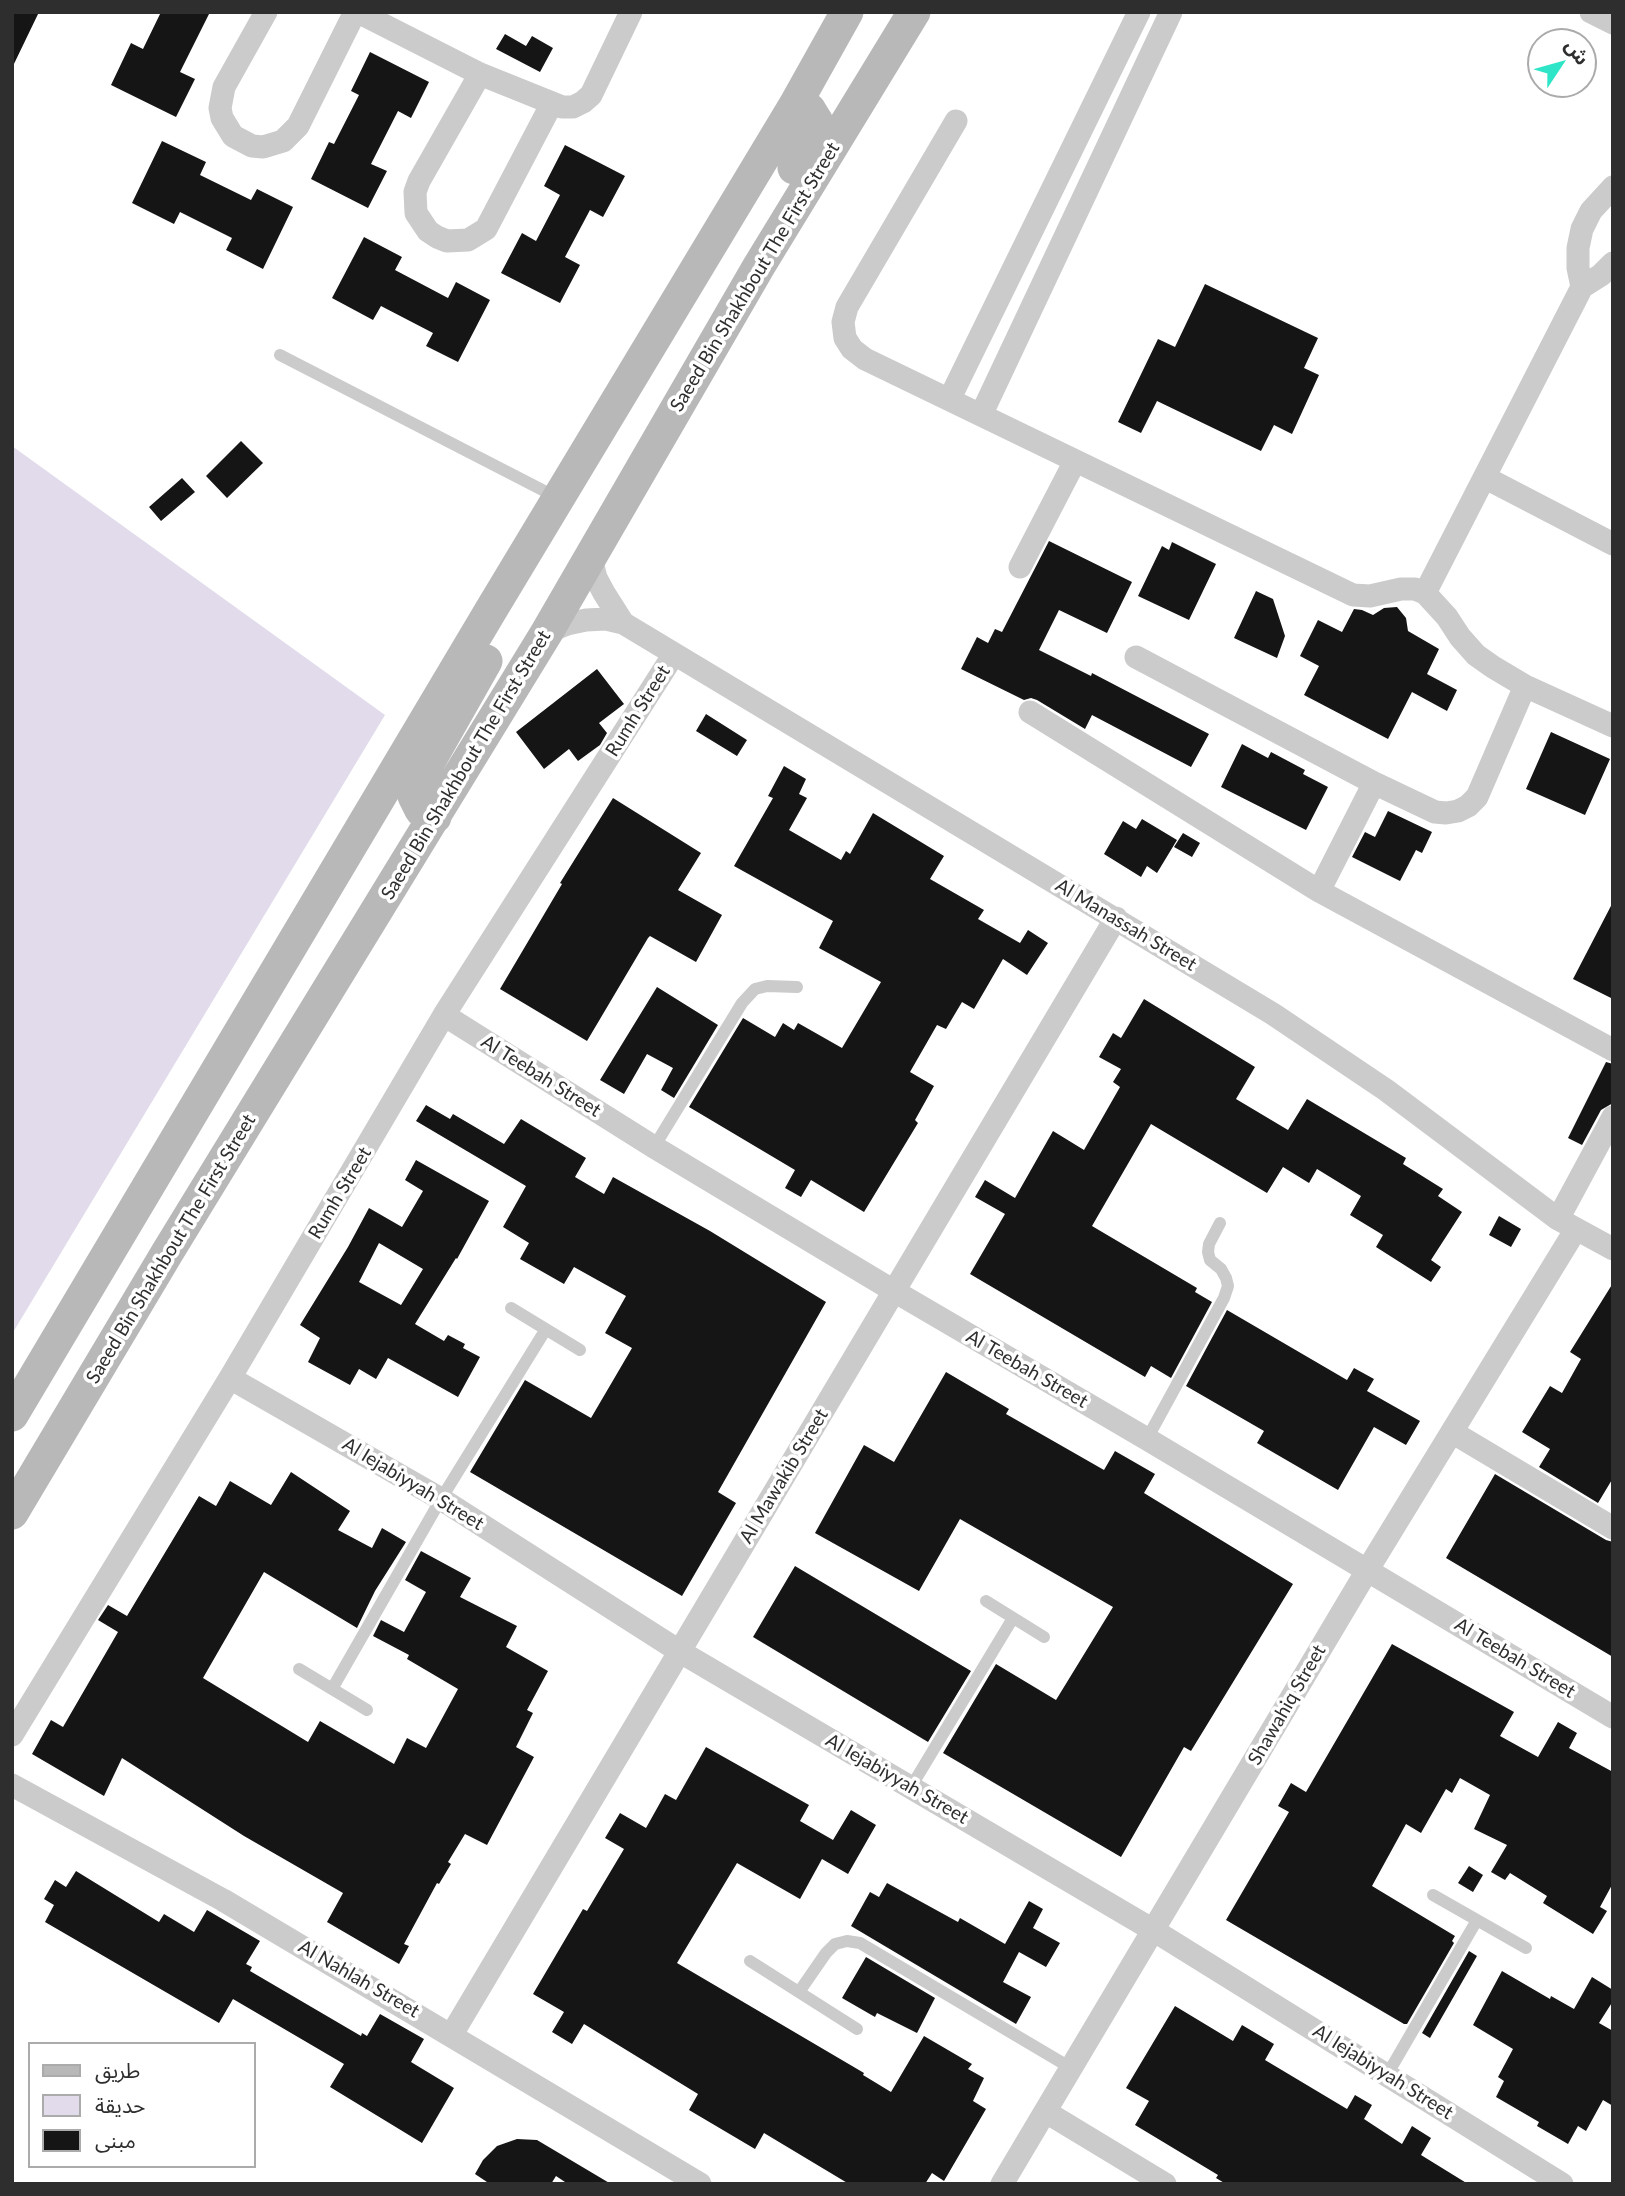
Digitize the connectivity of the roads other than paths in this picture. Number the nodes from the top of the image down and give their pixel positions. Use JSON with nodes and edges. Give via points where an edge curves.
{"nodes":[{"id":1,"x":267,"y":12,"type":"edge"},
{"id":2,"x":357,"y":12,"type":"edge"},
{"id":3,"x":631,"y":12,"type":"edge"},
{"id":4,"x":847,"y":12,"type":"edge"},
{"id":5,"x":914,"y":12,"type":"edge"},
{"id":6,"x":1139,"y":12,"type":"edge"},
{"id":7,"x":1171,"y":12,"type":"edge"},
{"id":8,"x":1591,"y":12,"type":"edge"},
{"id":9,"x":1613,"y":23,"type":"edge"},
{"id":10,"x":480,"y":74,"type":"junction"},
{"id":11,"x":551,"y":105,"type":"junction"},
{"id":12,"x":795,"y":105,"type":"junction"},
{"id":13,"x":956,"y":121,"type":"dead end"},
{"id":14,"x":1613,"y":187,"type":"edge"},
{"id":15,"x":1613,"y":263,"type":"edge"},
{"id":16,"x":759,"y":267,"type":"junction"},
{"id":17,"x":1582,"y":287,"type":"junction"},
{"id":18,"x":280,"y":355,"type":"dead end"},
{"id":19,"x":950,"y":398,"type":"junction"},
{"id":20,"x":982,"y":413,"type":"junction"},
{"id":21,"x":1075,"y":461,"type":"junction"},
{"id":22,"x":1486,"y":478,"type":"junction"},
{"id":23,"x":558,"y":498,"type":"junction"},
{"id":24,"x":1613,"y":544,"type":"edge"},
{"id":25,"x":591,"y":558,"type":"junction"},
{"id":26,"x":1020,"y":567,"type":"dead end"},
{"id":27,"x":1425,"y":593,"type":"junction"},
{"id":28,"x":491,"y":610,"type":"junction"},
{"id":29,"x":623,"y":623,"type":"junction"},
{"id":30,"x":547,"y":632,"type":"junction"},
{"id":31,"x":674,"y":654,"type":"junction"},
{"id":32,"x":1136,"y":657,"type":"dead end"},
{"id":33,"x":1525,"y":686,"type":"junction"},
{"id":34,"x":1030,"y":712,"type":"dead end"},
{"id":35,"x":1613,"y":726,"type":"edge"},
{"id":36,"x":1374,"y":783,"type":"junction"},
{"id":37,"x":435,"y":817,"type":"junction"},
{"id":38,"x":1320,"y":891,"type":"junction"},
{"id":39,"x":1116,"y":918,"type":"junction"},
{"id":40,"x":797,"y":987,"type":"dead end"},
{"id":41,"x":444,"y":1015,"type":"junction"},
{"id":42,"x":1613,"y":1050,"type":"edge"},
{"id":43,"x":1613,"y":1117,"type":"edge"},
{"id":44,"x":654,"y":1147,"type":"junction"},
{"id":45,"x":1220,"y":1223,"type":"dead end"},
{"id":46,"x":1567,"y":1224,"type":"junction"},
{"id":47,"x":1611,"y":1245,"type":"edge"},
{"id":48,"x":894,"y":1291,"type":"junction"},
{"id":49,"x":511,"y":1308,"type":"dead end"},
{"id":50,"x":546,"y":1329,"type":"junction"},
{"id":51,"x":580,"y":1350,"type":"dead end"},
{"id":52,"x":230,"y":1378,"type":"junction"},
{"id":53,"x":12,"y":1415,"type":"edge"},
{"id":54,"x":1452,"y":1432,"type":"junction"},
{"id":55,"x":1147,"y":1439,"type":"junction"},
{"id":56,"x":441,"y":1499,"type":"junction"},
{"id":57,"x":12,"y":1513,"type":"edge"},
{"id":58,"x":1613,"y":1528,"type":"edge"},
{"id":59,"x":1368,"y":1569,"type":"junction"},
{"id":60,"x":986,"y":1601,"type":"dead end"},
{"id":61,"x":1013,"y":1618,"type":"junction"},
{"id":62,"x":1044,"y":1637,"type":"dead end"},
{"id":63,"x":679,"y":1651,"type":"junction"},
{"id":64,"x":299,"y":1669,"type":"dead end"},
{"id":65,"x":332,"y":1689,"type":"junction"},
{"id":66,"x":1610,"y":1709,"type":"edge"},
{"id":67,"x":367,"y":1710,"type":"dead end"},
{"id":68,"x":12,"y":1735,"type":"edge"},
{"id":69,"x":12,"y":1785,"type":"edge"},
{"id":70,"x":911,"y":1787,"type":"junction"},
{"id":71,"x":1433,"y":1895,"type":"dead end"},
{"id":72,"x":1477,"y":1920,"type":"junction"},
{"id":73,"x":1153,"y":1930,"type":"junction"},
{"id":74,"x":1526,"y":1948,"type":"dead end"},
{"id":75,"x":750,"y":1961,"type":"dead end"},
{"id":76,"x":799,"y":1992,"type":"junction"},
{"id":77,"x":857,"y":2029,"type":"dead end"},
{"id":78,"x":452,"y":2034,"type":"junction"},
{"id":79,"x":1071,"y":2068,"type":"junction"},
{"id":80,"x":1387,"y":2075,"type":"junction"},
{"id":81,"x":1046,"y":2112,"type":"junction"},
{"id":82,"x":700,"y":2184,"type":"edge"},
{"id":83,"x":1002,"y":2184,"type":"edge"},
{"id":84,"x":1165,"y":2184,"type":"edge"},
{"id":85,"x":1562,"y":2184,"type":"edge"}],
"edges":[{"from":1,"to":2,"type":"street","via":[[224,87],[220,108],[233,136],[262,147],[283,141],[298,126]]},
{"from":2,"to":10,"type":"street"},
{"from":3,"to":11,"type":"street","via":[[591,94],[573,107]]},
{"from":4,"to":12,"type":"main road"},
{"from":5,"to":16,"type":"main road","name":"Saeed Bin Shakhbout The First Street"},
{"from":6,"to":19,"type":"street"},
{"from":7,"to":20,"type":"street"},
{"from":8,"to":9,"type":"street"},
{"from":10,"to":11,"type":"street"},
{"from":10,"to":11,"type":"street","via":[[415,192],[416,213],[437,237],[468,240],[486,229]]},
{"from":12,"to":16,"type":"main road","via":[[814,114],[816,129],[763,220],[757,243]]},
{"from":12,"to":23,"type":"main road"},
{"from":13,"to":19,"type":"street","via":[[847,307],[843,322],[845,338],[865,359]]},
{"from":14,"to":17,"type":"street","via":[[1582,229],[1578,248]]},
{"from":15,"to":17,"type":"street"},
{"from":16,"to":25,"type":"main road","name":"Saeed Bin Shakhbout The First Street"},
{"from":17,"to":22,"type":"street"},
{"from":18,"to":23,"type":"lane"},
{"from":19,"to":20,"type":"street"},
{"from":20,"to":21,"type":"street"},
{"from":21,"to":26,"type":"street"},
{"from":21,"to":27,"type":"street","via":[[1353,595],[1401,589]]},
{"from":22,"to":24,"type":"street"},
{"from":22,"to":27,"type":"street"},
{"from":23,"to":28,"type":"main road"},
{"from":25,"to":29,"type":"street","name":"Al Manassah Street","via":[[596,578]]},
{"from":25,"to":30,"type":"main road","name":"Saeed Bin Shakhbout The First Street"},
{"from":27,"to":33,"type":"street","via":[[1476,655]]},
{"from":28,"to":37,"type":"main road","via":[[486,662],[414,788],[416,804]]},
{"from":28,"to":53,"type":"main road"},
{"from":29,"to":30,"type":"street","name":"Al Manassah Street","via":[[586,620]]},
{"from":29,"to":31,"type":"street","name":"Al Manassah Street"},
{"from":30,"to":37,"type":"main road","name":"Saeed Bin Shakhbout The First Street"},
{"from":31,"to":39,"type":"street","name":"Al Manassah Street"},
{"from":31,"to":41,"type":"street","name":"Rumh Street"},
{"from":32,"to":36,"type":"street"},
{"from":33,"to":35,"type":"street"},
{"from":33,"to":36,"type":"street","via":[[1477,797],[1468,806],[1435,812]]},
{"from":34,"to":38,"type":"street"},
{"from":36,"to":38,"type":"street"},
{"from":37,"to":57,"type":"main road","name":"Saeed Bin Shakhbout The First Street"},
{"from":38,"to":42,"type":"street"},
{"from":39,"to":46,"type":"street","name":"Al Manassah Street","via":[[1387,1090]]},
{"from":39,"to":48,"type":"street","name":"Al Mawakib Street"},
{"from":40,"to":44,"type":"lane","via":[[755,989],[742,1003]]},
{"from":41,"to":44,"type":"street","name":"Al Teebah Street"},
{"from":41,"to":52,"type":"street","name":"Rumh Street"},
{"from":43,"to":46,"type":"street","name":"Shawahiq Street"},
{"from":44,"to":48,"type":"street","name":"Al Teebah Street"},
{"from":45,"to":55,"type":"lane","via":[[1208,1252],[1226,1278],[1224,1298]]},
{"from":46,"to":47,"type":"street","name":"Al Manassah Street"},
{"from":46,"to":54,"type":"street","name":"Shawahiq Street"},
{"from":48,"to":55,"type":"street","name":"Al Teebah Street"},
{"from":48,"to":63,"type":"street","name":"Al Mawakib Street"},
{"from":49,"to":50,"type":"lane"},
{"from":50,"to":51,"type":"lane"},
{"from":50,"to":56,"type":"lane"},
{"from":52,"to":56,"type":"street","name":"Al Iejabiyyah Street"},
{"from":52,"to":68,"type":"street","name":"Rumh Street"},
{"from":54,"to":58,"type":"street"},
{"from":54,"to":59,"type":"street","name":"Shawahiq Street"},
{"from":55,"to":59,"type":"street","name":"Al Teebah Street"},
{"from":56,"to":63,"type":"street","name":"Al Iejabiyyah Street"},
{"from":56,"to":65,"type":"lane"},
{"from":59,"to":66,"type":"street","name":"Al Teebah Street"},
{"from":59,"to":73,"type":"street","name":"Shawahiq Street"},
{"from":60,"to":61,"type":"lane"},
{"from":61,"to":62,"type":"lane"},
{"from":61,"to":70,"type":"lane"},
{"from":63,"to":70,"type":"street","name":"Al Iejabiyyah Street"},
{"from":63,"to":78,"type":"street","name":"Al Mawakib Street"},
{"from":64,"to":65,"type":"lane"},
{"from":65,"to":67,"type":"lane"},
{"from":69,"to":78,"type":"street","name":"Al Nahlah Street","via":[[223,1900]]},
{"from":70,"to":73,"type":"street","name":"Al Iejabiyyah Street"},
{"from":71,"to":72,"type":"lane"},
{"from":72,"to":74,"type":"lane"},
{"from":72,"to":80,"type":"lane"},
{"from":73,"to":79,"type":"street","name":"Shawahiq Street"},
{"from":73,"to":80,"type":"street","name":"Al Iejabiyyah Street"},
{"from":75,"to":76,"type":"lane"},
{"from":76,"to":77,"type":"lane"},
{"from":76,"to":79,"type":"lane","via":[[835,1944],[860,1943]]},
{"from":78,"to":82,"type":"street","name":"Al Nahlah Street"},
{"from":79,"to":81,"type":"street","name":"Shawahiq Street"},
{"from":80,"to":85,"type":"street","name":"Al Iejabiyyah Street"},
{"from":81,"to":83,"type":"street","name":"Shawahiq Street"},
{"from":81,"to":84,"type":"street"}]}
